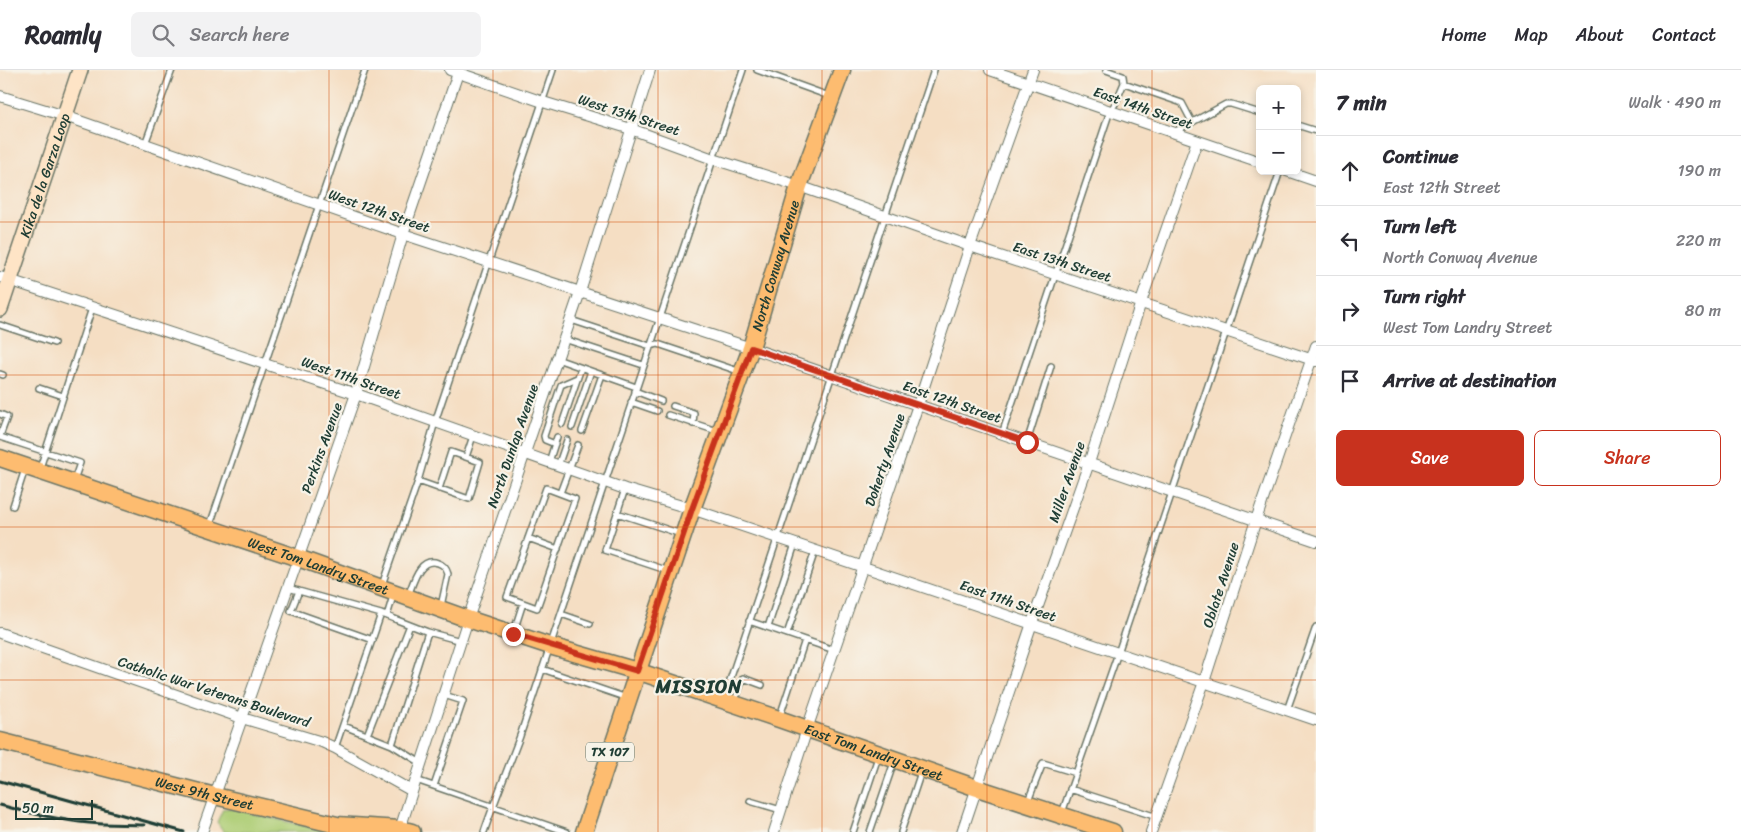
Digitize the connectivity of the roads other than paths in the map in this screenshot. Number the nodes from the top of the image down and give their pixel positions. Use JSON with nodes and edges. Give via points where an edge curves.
{"nodes":[{"id":1,"x":80,"y":70,"type":"edge"},
{"id":2,"x":172,"y":70,"type":"edge"},
{"id":3,"x":365,"y":70,"type":"edge"},
{"id":4,"x":553,"y":70,"type":"edge"},
{"id":5,"x":650,"y":70,"type":"edge"},
{"id":6,"x":743,"y":70,"type":"edge"},
{"id":7,"x":757,"y":70,"type":"edge"},
{"id":8,"x":842,"y":70,"type":"edge"},
{"id":9,"x":934,"y":70,"type":"edge"},
{"id":10,"x":990,"y":70,"type":"edge"},
{"id":11,"x":1033,"y":70,"type":"edge"},
{"id":12,"x":1106,"y":70,"type":"edge"},
{"id":13,"x":456,"y":71,"type":"edge"},
{"id":14,"x":1029,"y":83,"type":"junction"},
{"id":15,"x":1124,"y":83,"type":"junction"},
{"id":16,"x":0,"y":96,"type":"edge"},
{"id":17,"x":832,"y":97,"type":"junction"},
{"id":18,"x":543,"y":102,"type":"junction"},
{"id":19,"x":1110,"y":111,"type":"junction"},
{"id":20,"x":1256,"y":112,"type":"edge"},
{"id":21,"x":65,"y":116,"type":"junction"},
{"id":22,"x":1192,"y":122,"type":"junction"},
{"id":23,"x":1301,"y":126,"type":"edge"},
{"id":24,"x":631,"y":129,"type":"junction"},
{"id":25,"x":1316,"y":131,"type":"edge"},
{"id":26,"x":1173,"y":133,"type":"junction"},
{"id":27,"x":1197,"y":141,"type":"junction"},
{"id":28,"x":145,"y":144,"type":"junction"},
{"id":29,"x":713,"y":158,"type":"junction"},
{"id":30,"x":1256,"y":161,"type":"edge"},
{"id":31,"x":1279,"y":175,"type":"edge"},
{"id":32,"x":1299,"y":175,"type":"edge"},
{"id":33,"x":1316,"y":181,"type":"edge"},
{"id":34,"x":800,"y":186,"type":"junction"},
{"id":35,"x":318,"y":204,"type":"junction"},
{"id":36,"x":886,"y":216,"type":"junction"},
{"id":37,"x":403,"y":234,"type":"junction"},
{"id":38,"x":970,"y":246,"type":"junction"},
{"id":39,"x":489,"y":262,"type":"junction"},
{"id":40,"x":1056,"y":274,"type":"junction"},
{"id":41,"x":5,"y":278,"type":"edge"},
{"id":42,"x":580,"y":292,"type":"junction"},
{"id":43,"x":1141,"y":302,"type":"junction"},
{"id":44,"x":92,"y":307,"type":"junction"},
{"id":45,"x":0,"y":309,"type":"edge"},
{"id":46,"x":659,"y":318,"type":"junction"},
{"id":47,"x":570,"y":319,"type":"junction"},
{"id":48,"x":0,"y":325,"type":"edge"},
{"id":49,"x":1226,"y":331,"type":"junction"},
{"id":50,"x":564,"y":339,"type":"junction"},
{"id":51,"x":54,"y":343,"type":"dead end"},
{"id":52,"x":650,"y":346,"type":"junction"},
{"id":53,"x":1316,"y":346,"type":"edge"},
{"id":54,"x":751,"y":348,"type":"junction"},
{"id":55,"x":557,"y":359,"type":"junction"},
{"id":56,"x":1314,"y":360,"type":"edge"},
{"id":57,"x":264,"y":364,"type":"junction"},
{"id":58,"x":643,"y":365,"type":"junction"},
{"id":59,"x":1051,"y":366,"type":"dead end"},
{"id":60,"x":581,"y":368,"type":"junction"},
{"id":61,"x":592,"y":371,"type":"junction"},
{"id":62,"x":742,"y":373,"type":"junction"},
{"id":63,"x":602,"y":375,"type":"junction"},
{"id":64,"x":832,"y":376,"type":"junction"},
{"id":65,"x":578,"y":378,"type":"junction"},
{"id":66,"x":39,"y":388,"type":"dead end"},
{"id":67,"x":635,"y":389,"type":"junction"},
{"id":68,"x":356,"y":394,"type":"junction"},
{"id":69,"x":63,"y":396,"type":"junction"},
{"id":70,"x":661,"y":401,"type":"dead end"},
{"id":71,"x":631,"y":402,"type":"junction"},
{"id":72,"x":918,"y":405,"type":"junction"},
{"id":73,"x":673,"y":406,"type":"dead end"},
{"id":74,"x":657,"y":411,"type":"dead end"},
{"id":75,"x":0,"y":414,"type":"edge"},
{"id":76,"x":668,"y":416,"type":"dead end"},
{"id":77,"x":436,"y":422,"type":"junction"},
{"id":78,"x":562,"y":424,"type":"dead end"},
{"id":79,"x":693,"y":424,"type":"junction"},
{"id":80,"x":572,"y":427,"type":"dead end"},
{"id":81,"x":582,"y":431,"type":"dead end"},
{"id":82,"x":720,"y":432,"type":"junction"},
{"id":83,"x":1002,"y":434,"type":"junction"},
{"id":84,"x":0,"y":436,"type":"edge"},
{"id":85,"x":473,"y":436,"type":"junction"},
{"id":86,"x":557,"y":437,"type":"dead end"},
{"id":87,"x":567,"y":440,"type":"dead end"},
{"id":88,"x":1027,"y":442,"type":"junction"},
{"id":89,"x":555,"y":444,"type":"junction"},
{"id":90,"x":578,"y":444,"type":"dead end"},
{"id":91,"x":45,"y":451,"type":"junction"},
{"id":92,"x":525,"y":455,"type":"junction"},
{"id":93,"x":466,"y":457,"type":"junction"},
{"id":94,"x":0,"y":458,"type":"edge"},
{"id":95,"x":1089,"y":462,"type":"junction"},
{"id":96,"x":553,"y":464,"type":"junction"},
{"id":97,"x":32,"y":469,"type":"junction"},
{"id":98,"x":569,"y":470,"type":"junction"},
{"id":99,"x":418,"y":481,"type":"junction"},
{"id":100,"x":73,"y":482,"type":"junction"},
{"id":101,"x":605,"y":482,"type":"junction"},
{"id":102,"x":439,"y":488,"type":"junction"},
{"id":103,"x":625,"y":489,"type":"junction"},
{"id":104,"x":1172,"y":491,"type":"junction"},
{"id":105,"x":560,"y":493,"type":"junction"},
{"id":106,"x":12,"y":506,"type":"dead end"},
{"id":107,"x":692,"y":509,"type":"junction"},
{"id":108,"x":617,"y":513,"type":"junction"},
{"id":109,"x":1256,"y":520,"type":"junction"},
{"id":110,"x":209,"y":528,"type":"junction"},
{"id":111,"x":683,"y":535,"type":"junction"},
{"id":112,"x":528,"y":538,"type":"junction"},
{"id":113,"x":776,"y":538,"type":"junction"},
{"id":114,"x":1316,"y":540,"type":"edge"},
{"id":115,"x":796,"y":544,"type":"junction"},
{"id":116,"x":558,"y":549,"type":"junction"},
{"id":117,"x":816,"y":551,"type":"junction"},
{"id":118,"x":298,"y":558,"type":"junction"},
{"id":119,"x":863,"y":567,"type":"junction"},
{"id":120,"x":670,"y":572,"type":"junction"},
{"id":121,"x":287,"y":588,"type":"junction"},
{"id":122,"x":299,"y":591,"type":"junction"},
{"id":123,"x":394,"y":593,"type":"junction"},
{"id":124,"x":524,"y":603,"type":"junction"},
{"id":125,"x":440,"y":609,"type":"junction"},
{"id":126,"x":561,"y":614,"type":"junction"},
{"id":127,"x":384,"y":615,"type":"junction"},
{"id":128,"x":468,"y":619,"type":"junction"},
{"id":129,"x":749,"y":621,"type":"junction"},
{"id":130,"x":1032,"y":623,"type":"junction"},
{"id":131,"x":590,"y":624,"type":"dead end"},
{"id":132,"x":410,"y":625,"type":"junction"},
{"id":133,"x":768,"y":627,"type":"junction"},
{"id":134,"x":1316,"y":627,"type":"edge"},
{"id":135,"x":428,"y":632,"type":"junction"},
{"id":136,"x":0,"y":633,"type":"edge"},
{"id":137,"x":513,"y":634,"type":"junction"},
{"id":138,"x":787,"y":634,"type":"junction"},
{"id":139,"x":373,"y":640,"type":"junction"},
{"id":140,"x":805,"y":640,"type":"junction"},
{"id":141,"x":461,"y":641,"type":"junction"},
{"id":142,"x":550,"y":646,"type":"junction"},
{"id":143,"x":835,"y":650,"type":"junction"},
{"id":144,"x":1118,"y":653,"type":"junction"},
{"id":145,"x":542,"y":669,"type":"junction"},
{"id":146,"x":637,"y":671,"type":"junction"},
{"id":147,"x":1204,"y":682,"type":"junction"},
{"id":148,"x":762,"y":685,"type":"dead end"},
{"id":149,"x":444,"y":694,"type":"junction"},
{"id":150,"x":628,"y":698,"type":"junction"},
{"id":151,"x":728,"y":702,"type":"junction"},
{"id":152,"x":1287,"y":710,"type":"junction"},
{"id":153,"x":242,"y":718,"type":"junction"},
{"id":154,"x":779,"y":718,"type":"junction"},
{"id":155,"x":1316,"y":720,"type":"edge"},
{"id":156,"x":344,"y":726,"type":"junction"},
{"id":157,"x":807,"y":729,"type":"junction"},
{"id":158,"x":367,"y":735,"type":"junction"},
{"id":159,"x":0,"y":741,"type":"edge"},
{"id":160,"x":392,"y":744,"type":"junction"},
{"id":161,"x":335,"y":748,"type":"junction"},
{"id":162,"x":887,"y":757,"type":"junction"},
{"id":163,"x":421,"y":763,"type":"junction"},
{"id":164,"x":922,"y":769,"type":"junction"},
{"id":165,"x":1076,"y":773,"type":"junction"},
{"id":166,"x":416,"y":780,"type":"junction"},
{"id":167,"x":434,"y":786,"type":"junction"},
{"id":168,"x":977,"y":788,"type":"junction"},
{"id":169,"x":1070,"y":789,"type":"junction"},
{"id":170,"x":412,"y":791,"type":"junction"},
{"id":171,"x":215,"y":796,"type":"junction"},
{"id":172,"x":750,"y":801,"type":"dead end"},
{"id":173,"x":1027,"y":804,"type":"junction"},
{"id":174,"x":492,"y":806,"type":"junction"},
{"id":175,"x":782,"y":810,"type":"junction"},
{"id":176,"x":1156,"y":817,"type":"junction"},
{"id":177,"x":1070,"y":820,"type":"junction"},
{"id":178,"x":406,"y":831,"type":"edge"},
{"id":179,"x":202,"y":832,"type":"edge"},
{"id":180,"x":484,"y":832,"type":"edge"},
{"id":181,"x":567,"y":832,"type":"edge"},
{"id":182,"x":584,"y":832,"type":"edge"},
{"id":183,"x":774,"y":832,"type":"edge"},
{"id":184,"x":853,"y":832,"type":"edge"},
{"id":185,"x":870,"y":832,"type":"edge"},
{"id":186,"x":901,"y":832,"type":"edge"},
{"id":187,"x":962,"y":832,"type":"edge"},
{"id":188,"x":1113,"y":832,"type":"edge"},
{"id":189,"x":1151,"y":832,"type":"edge"}],
"edges":[{"from":1,"to":21,"type":"street","name":"Kika de la Garza Loop"},
{"from":2,"to":28,"type":"lane"},
{"from":3,"to":35,"type":"lane"},
{"from":4,"to":18,"type":"lane"},
{"from":5,"to":24,"type":"street","name":"North Dunlap Avenue"},
{"from":6,"to":29,"type":"lane"},
{"from":7,"to":17,"type":"lane"},
{"from":8,"to":17,"type":"main road","name":"North Conway Avenue","number":"TX 107"},
{"from":9,"to":36,"type":"lane"},
{"from":10,"to":14,"type":"street","name":"East 14th Street"},
{"from":11,"to":14,"type":"street","name":"Doherty Avenue"},
{"from":12,"to":15,"type":"lane","via":[[1123,76]]},
{"from":13,"to":18,"type":"street","name":"West 13th Street"},
{"from":13,"to":37,"type":"street","name":"Perkins Avenue"},
{"from":14,"to":19,"type":"street","name":"East 14th Street"},
{"from":14,"to":38,"type":"street","name":"Doherty Avenue"},
{"from":15,"to":19,"type":"lane"},
{"from":15,"to":22,"type":"lane","via":[[1182,103]]},
{"from":16,"to":21,"type":"street","name":"West 12th Street"},
{"from":17,"to":34,"type":"main road","name":"North Conway Avenue","number":"TX 107"},
{"from":18,"to":24,"type":"street","name":"West 13th Street"},
{"from":18,"to":39,"type":"lane"},
{"from":19,"to":26,"type":"street","name":"East 14th Street"},
{"from":19,"to":40,"type":"lane"},
{"from":20,"to":22,"type":"lane","via":[[1226,104]]},
{"from":21,"to":28,"type":"street","name":"West 12th Street"},
{"from":21,"to":41,"type":"street","name":"Kika de la Garza Loop"},
{"from":22,"to":26,"type":"lane"},
{"from":23,"to":25,"type":"lane"},
{"from":24,"to":29,"type":"street","name":"West 13th Street"},
{"from":24,"to":42,"type":"street","name":"North Dunlap Avenue"},
{"from":26,"to":27,"type":"street","name":"East 14th Street"},
{"from":27,"to":30,"type":"street","name":"East 14th Street"},
{"from":27,"to":43,"type":"street","name":"Miller Avenue"},
{"from":28,"to":35,"type":"street","name":"West 12th Street"},
{"from":29,"to":34,"type":"street","name":"West 13th Street"},
{"from":29,"to":46,"type":"lane"},
{"from":31,"to":49,"type":"lane"},
{"from":32,"to":33,"type":"street"},
{"from":34,"to":36,"type":"street","name":"East 13th Street"},
{"from":34,"to":54,"type":"main road","name":"North Conway Avenue","number":"TX 107"},
{"from":35,"to":37,"type":"street","name":"West 12th Street"},
{"from":35,"to":57,"type":"lane"},
{"from":36,"to":38,"type":"street","name":"East 13th Street"},
{"from":36,"to":64,"type":"lane"},
{"from":37,"to":39,"type":"street","name":"West 12th Street"},
{"from":37,"to":68,"type":"street","name":"Perkins Avenue"},
{"from":38,"to":40,"type":"street","name":"East 13th Street"},
{"from":38,"to":72,"type":"street","name":"Doherty Avenue"},
{"from":39,"to":42,"type":"street","name":"West 12th Street"},
{"from":39,"to":77,"type":"lane"},
{"from":40,"to":43,"type":"street","name":"East 13th Street"},
{"from":40,"to":83,"type":"lane"},
{"from":41,"to":44,"type":"street","name":"West 11th Street"},
{"from":41,"to":45,"type":"street","name":"Kika de la Garza Loop"},
{"from":42,"to":46,"type":"street","name":"West 12th Street"},
{"from":42,"to":47,"type":"street","name":"North Dunlap Avenue"},
{"from":43,"to":49,"type":"street","name":"East 13th Street"},
{"from":43,"to":95,"type":"street","name":"Miller Avenue"},
{"from":44,"to":57,"type":"street","name":"West 11th Street"},
{"from":44,"to":69,"type":"lane"},
{"from":46,"to":52,"type":"lane"},
{"from":46,"to":54,"type":"street","name":"West 12th Street"},
{"from":47,"to":50,"type":"street","name":"North Dunlap Avenue"},
{"from":47,"to":52,"type":"lane"},
{"from":48,"to":51,"type":"lane"},
{"from":49,"to":56,"type":"street","name":"East 13th Street"},
{"from":49,"to":104,"type":"lane"},
{"from":50,"to":55,"type":"street","name":"North Dunlap Avenue"},
{"from":50,"to":58,"type":"lane"},
{"from":52,"to":58,"type":"lane"},
{"from":52,"to":62,"type":"lane","via":[[658,344]]},
{"from":53,"to":56,"type":"street","name":"Oblate Avenue"},
{"from":54,"to":62,"type":"main road","name":"North Conway Avenue","number":"TX 107"},
{"from":54,"to":64,"type":"street","name":"East 12th Street"},
{"from":55,"to":60,"type":"lane"},
{"from":55,"to":92,"type":"street","name":"North Dunlap Avenue"},
{"from":56,"to":109,"type":"street","name":"Oblate Avenue"},
{"from":57,"to":68,"type":"street","name":"West 11th Street"},
{"from":57,"to":110,"type":"lane"},
{"from":58,"to":67,"type":"lane"},
{"from":59,"to":88,"type":"lane"},
{"from":60,"to":61,"type":"lane"},
{"from":60,"to":65,"type":"lane"},
{"from":61,"to":63,"type":"lane"},
{"from":61,"to":80,"type":"lane"},
{"from":62,"to":82,"type":"main road","name":"North Conway Avenue","number":"TX 107"},
{"from":63,"to":67,"type":"lane"},
{"from":63,"to":81,"type":"lane"},
{"from":64,"to":72,"type":"street","name":"East 12th Street"},
{"from":64,"to":113,"type":"lane"},
{"from":65,"to":78,"type":"lane"},
{"from":65,"to":89,"type":"lane","via":[[561,385],[544,436],[545,440]]},
{"from":66,"to":69,"type":"lane"},
{"from":67,"to":70,"type":"lane"},
{"from":67,"to":71,"type":"lane"},
{"from":68,"to":77,"type":"street","name":"West 11th Street"},
{"from":68,"to":118,"type":"street","name":"Perkins Avenue"},
{"from":69,"to":91,"type":"lane"},
{"from":71,"to":74,"type":"lane"},
{"from":71,"to":101,"type":"lane"},
{"from":72,"to":83,"type":"street","name":"East 12th Street"},
{"from":72,"to":119,"type":"street","name":"Doherty Avenue"},
{"from":73,"to":79,"type":"lane","via":[[694,413]]},
{"from":75,"to":84,"type":"lane","via":[[7,417]]},
{"from":76,"to":79,"type":"lane"},
{"from":77,"to":85,"type":"street","name":"West 11th Street"},
{"from":77,"to":99,"type":"lane"},
{"from":79,"to":82,"type":"lane"},
{"from":82,"to":107,"type":"main road","name":"North Conway Avenue","number":"TX 107"},
{"from":83,"to":88,"type":"street","name":"East 12th Street"},
{"from":84,"to":91,"type":"lane"},
{"from":85,"to":92,"type":"street","name":"West 11th Street"},
{"from":85,"to":93,"type":"lane"},
{"from":86,"to":89,"type":"lane"},
{"from":87,"to":96,"type":"lane"},
{"from":88,"to":95,"type":"street","name":"East 12th Street"},
{"from":89,"to":96,"type":"lane"},
{"from":90,"to":98,"type":"lane"},
{"from":91,"to":97,"type":"lane"},
{"from":91,"to":100,"type":"lane","via":[[80,463]]},
{"from":92,"to":96,"type":"street","name":"West 11th Street"},
{"from":92,"to":128,"type":"street","name":"North Dunlap Avenue"},
{"from":93,"to":102,"type":"lane","via":[[451,452]]},
{"from":93,"to":102,"type":"lane","via":[[480,462],[468,499]]},
{"from":94,"to":97,"type":"main road","name":"West Tom Landry Street"},
{"from":95,"to":104,"type":"street","name":"East 12th Street"},
{"from":95,"to":130,"type":"street","name":"Miller Avenue"},
{"from":96,"to":98,"type":"street","name":"West 11th Street"},
{"from":97,"to":100,"type":"main road","name":"West Tom Landry Street"},
{"from":97,"to":106,"type":"lane"},
{"from":98,"to":101,"type":"street","name":"West 11th Street"},
{"from":98,"to":105,"type":"lane"},
{"from":99,"to":102,"type":"lane"},
{"from":99,"to":123,"type":"lane"},
{"from":100,"to":110,"type":"main road","name":"West Tom Landry Street"},
{"from":101,"to":103,"type":"street","name":"West 11th Street"},
{"from":101,"to":126,"type":"lane"},
{"from":103,"to":107,"type":"street","name":"West 11th Street"},
{"from":103,"to":108,"type":"lane"},
{"from":104,"to":109,"type":"street","name":"East 12th Street"},
{"from":104,"to":144,"type":"lane"},
{"from":105,"to":112,"type":"lane","via":[[546,488]]},
{"from":105,"to":116,"type":"lane","via":[[575,499]]},
{"from":107,"to":111,"type":"main road","name":"North Conway Avenue","number":"TX 107"},
{"from":107,"to":113,"type":"street","name":"East 11th Street"},
{"from":108,"to":111,"type":"lane"},
{"from":108,"to":120,"type":"lane","via":[[605,550]]},
{"from":109,"to":114,"type":"street","name":"East 12th Street"},
{"from":109,"to":147,"type":"street","name":"Oblate Avenue"},
{"from":110,"to":118,"type":"main road","name":"West Tom Landry Street"},
{"from":111,"to":120,"type":"main road","name":"North Conway Avenue","number":"TX 107"},
{"from":112,"to":116,"type":"lane"},
{"from":112,"to":124,"type":"lane","via":[[507,597]]},
{"from":113,"to":115,"type":"street","name":"East 11th Street"},
{"from":113,"to":129,"type":"lane"},
{"from":115,"to":117,"type":"street","name":"East 11th Street"},
{"from":115,"to":133,"type":"lane"},
{"from":116,"to":124,"type":"lane","via":[[538,608]]},
{"from":117,"to":119,"type":"street","name":"East 11th Street"},
{"from":117,"to":138,"type":"lane"},
{"from":118,"to":121,"type":"street","name":"Perkins Avenue"},
{"from":118,"to":123,"type":"main road","name":"West Tom Landry Street"},
{"from":119,"to":130,"type":"street","name":"East 11th Street"},
{"from":119,"to":143,"type":"street","name":"Doherty Avenue"},
{"from":120,"to":146,"type":"main road","name":"North Conway Avenue","number":"TX 107"},
{"from":121,"to":122,"type":"lane"},
{"from":121,"to":153,"type":"street","name":"Perkins Avenue"},
{"from":122,"to":127,"type":"lane"},
{"from":122,"to":139,"type":"lane","via":[[291,612]]},
{"from":123,"to":125,"type":"main road","name":"West Tom Landry Street"},
{"from":123,"to":125,"type":"lane","via":[[421,567],[429,562],[438,563],[448,574]]},
{"from":123,"to":127,"type":"lane"},
{"from":124,"to":137,"type":"lane"},
{"from":125,"to":128,"type":"main road","name":"West Tom Landry Street"},
{"from":126,"to":131,"type":"lane"},
{"from":126,"to":142,"type":"lane"},
{"from":127,"to":132,"type":"lane"},
{"from":127,"to":139,"type":"lane"},
{"from":128,"to":137,"type":"main road","name":"West Tom Landry Street"},
{"from":128,"to":141,"type":"street","name":"North Dunlap Avenue"},
{"from":129,"to":133,"type":"lane"},
{"from":129,"to":151,"type":"lane"},
{"from":130,"to":144,"type":"street","name":"East 11th Street"},
{"from":130,"to":168,"type":"street","name":"Miller Avenue"},
{"from":132,"to":135,"type":"lane"},
{"from":132,"to":158,"type":"lane"},
{"from":133,"to":138,"type":"lane"},
{"from":134,"to":152,"type":"lane"},
{"from":135,"to":141,"type":"lane"},
{"from":135,"to":160,"type":"lane"},
{"from":136,"to":153,"type":"street","name":"Catholic War Veterans Boulevard"},
{"from":137,"to":142,"type":"main road","name":"West Tom Landry Street"},
{"from":138,"to":140,"type":"lane"},
{"from":139,"to":156,"type":"lane"},
{"from":140,"to":143,"type":"lane"},
{"from":140,"to":154,"type":"lane"},
{"from":141,"to":149,"type":"street","name":"North Dunlap Avenue"},
{"from":142,"to":145,"type":"lane"},
{"from":142,"to":146,"type":"main road","name":"West Tom Landry Street"},
{"from":143,"to":157,"type":"street","name":"Doherty Avenue"},
{"from":144,"to":147,"type":"street","name":"East 11th Street"},
{"from":144,"to":165,"type":"lane"},
{"from":145,"to":150,"type":"lane"},
{"from":145,"to":174,"type":"lane","via":[[504,782]]},
{"from":146,"to":150,"type":"main road","name":"North Conway Avenue","number":"TX 107"},
{"from":146,"to":151,"type":"main road","name":"East Tom Landry Street"},
{"from":147,"to":152,"type":"street","name":"East 11th Street"},
{"from":147,"to":176,"type":"street","name":"Oblate Avenue"},
{"from":148,"to":151,"type":"lane","via":[[743,678]]},
{"from":149,"to":163,"type":"street","name":"North Dunlap Avenue"},
{"from":149,"to":167,"type":"lane","via":[[463,701]]},
{"from":150,"to":182,"type":"main road","name":"North Conway Avenue","number":"TX 107"},
{"from":151,"to":154,"type":"main road","name":"East Tom Landry Street"},
{"from":152,"to":155,"type":"street","name":"East 11th Street"},
{"from":153,"to":161,"type":"street","name":"Catholic War Veterans Boulevard"},
{"from":153,"to":171,"type":"street","name":"Perkins Avenue"},
{"from":154,"to":157,"type":"main road","name":"East Tom Landry Street"},
{"from":156,"to":158,"type":"lane"},
{"from":156,"to":161,"type":"lane"},
{"from":157,"to":162,"type":"main road","name":"East Tom Landry Street"},
{"from":157,"to":175,"type":"street","name":"Doherty Avenue"},
{"from":158,"to":160,"type":"lane"},
{"from":159,"to":171,"type":"main road","name":"West 9th Street"},
{"from":160,"to":163,"type":"lane"},
{"from":161,"to":170,"type":"street","name":"Catholic War Veterans Boulevard"},
{"from":162,"to":164,"type":"main road","name":"East Tom Landry Street"},
{"from":162,"to":184,"type":"lane"},
{"from":162,"to":185,"type":"lane"},
{"from":163,"to":166,"type":"street","name":"North Dunlap Avenue"},
{"from":164,"to":168,"type":"main road","name":"East Tom Landry Street"},
{"from":164,"to":186,"type":"lane"},
{"from":165,"to":169,"type":"lane"},
{"from":165,"to":173,"type":"lane","via":[[1043,763]]},
{"from":166,"to":167,"type":"lane"},
{"from":166,"to":170,"type":"street","name":"North Dunlap Avenue"},
{"from":167,"to":174,"type":"lane"},
{"from":168,"to":173,"type":"main road","name":"East Tom Landry Street"},
{"from":168,"to":187,"type":"street","name":"Miller Avenue"},
{"from":169,"to":176,"type":"lane"},
{"from":169,"to":177,"type":"lane"},
{"from":170,"to":178,"type":"street","name":"North Dunlap Avenue"},
{"from":171,"to":178,"type":"main road","name":"West 9th Street","via":[[337,825]]},
{"from":171,"to":179,"type":"street","name":"Perkins Avenue"},
{"from":172,"to":175,"type":"lane"},
{"from":173,"to":177,"type":"main road","name":"East Tom Landry Street"},
{"from":174,"to":180,"type":"lane"},
{"from":174,"to":181,"type":"lane"},
{"from":175,"to":183,"type":"street","name":"Doherty Avenue"},
{"from":176,"to":189,"type":"street","name":"Oblate Avenue"},
{"from":177,"to":188,"type":"main road","name":"East Tom Landry Street"}]}
